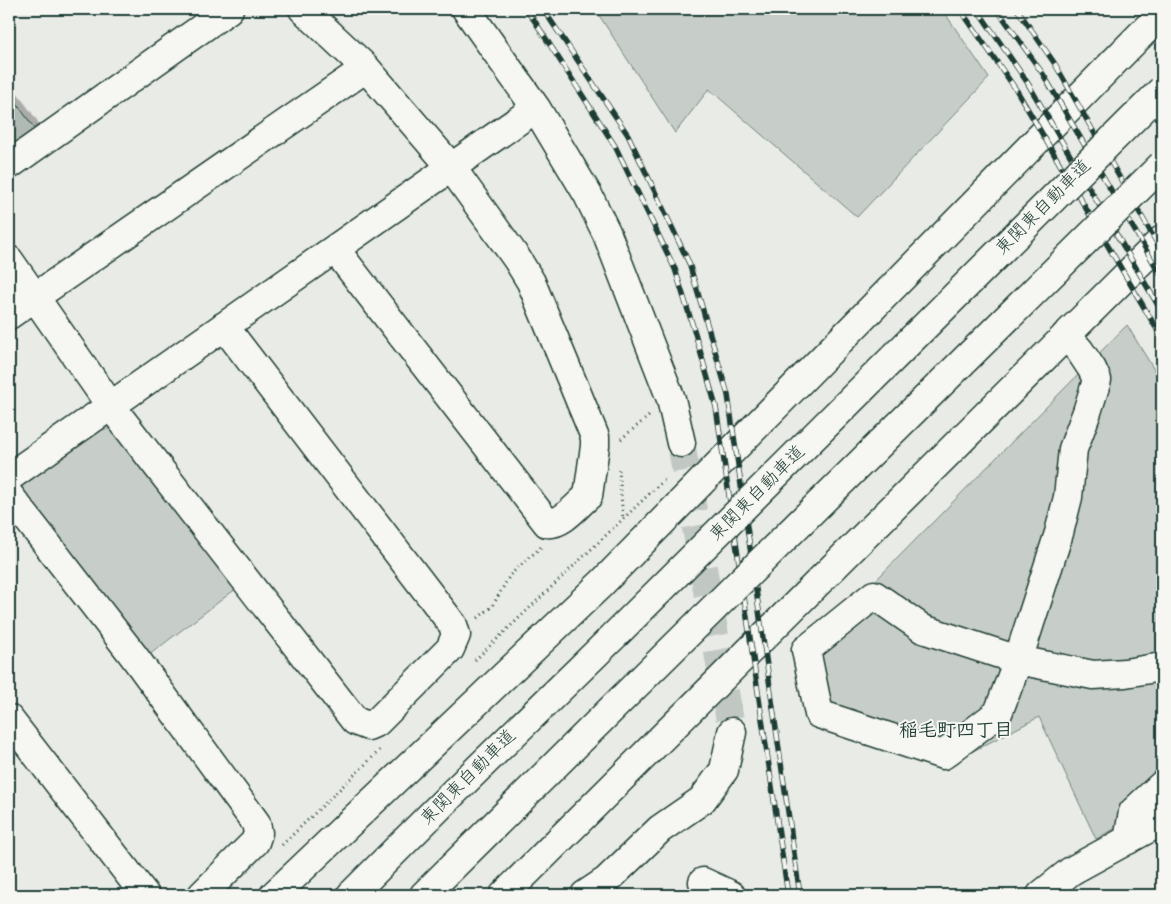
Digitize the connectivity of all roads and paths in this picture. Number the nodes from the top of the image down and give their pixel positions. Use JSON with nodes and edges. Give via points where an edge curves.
{"nodes":[{"id":1,"x":229,"y":9,"type":"edge"},
{"id":2,"x":303,"y":9,"type":"edge"},
{"id":3,"x":466,"y":9,"type":"edge"},
{"id":4,"x":1162,"y":13,"type":"edge"},
{"id":5,"x":366,"y":68,"type":"junction"},
{"id":6,"x":1162,"y":90,"type":"edge"},
{"id":7,"x":536,"y":108,"type":"junction"},
{"id":8,"x":9,"y":165,"type":"edge"},
{"id":9,"x":1162,"y":165,"type":"edge"},
{"id":10,"x":452,"y":167,"type":"junction"},
{"id":11,"x":1162,"y":240,"type":"edge"},
{"id":12,"x":335,"y":249,"type":"junction"},
{"id":13,"x":9,"y":260,"type":"edge"},
{"id":14,"x":35,"y":296,"type":"junction"},
{"id":15,"x":9,"y":315,"type":"edge"},
{"id":16,"x":224,"y":326,"type":"junction"},
{"id":17,"x":1066,"y":335,"type":"junction"},
{"id":18,"x":671,"y":399,"type":"junction"},
{"id":19,"x":110,"y":405,"type":"junction"},
{"id":20,"x":617,"y":442,"type":"dead end"},
{"id":21,"x":681,"y":442,"type":"tunnel mouth"},
{"id":22,"x":618,"y":462,"type":"dead end"},
{"id":23,"x":9,"y":477,"type":"edge"},
{"id":24,"x":9,"y":495,"type":"edge"},
{"id":25,"x":623,"y":520,"type":"dead end"},
{"id":26,"x":553,"y":524,"type":"junction"},
{"id":27,"x":456,"y":635,"type":"junction"},
{"id":28,"x":1018,"y":660,"type":"junction"},
{"id":29,"x":1162,"y":667,"type":"edge"},
{"id":30,"x":9,"y":718,"type":"edge"},
{"id":31,"x":732,"y":732,"type":"tunnel mouth"},
{"id":32,"x":1162,"y":785,"type":"edge"},
{"id":33,"x":1162,"y":821,"type":"edge"},
{"id":34,"x":1128,"y":840,"type":"junction"},
{"id":35,"x":703,"y":882,"type":"dead end"},
{"id":36,"x":145,"y":895,"type":"edge"},
{"id":37,"x":202,"y":895,"type":"edge"},
{"id":38,"x":274,"y":895,"type":"edge"},
{"id":39,"x":351,"y":895,"type":"edge"},
{"id":40,"x":424,"y":895,"type":"edge"},
{"id":41,"x":504,"y":895,"type":"edge"},
{"id":42,"x":586,"y":895,"type":"edge"},
{"id":43,"x":731,"y":895,"type":"edge"},
{"id":44,"x":1041,"y":895,"type":"edge"}],
"edges":[{"from":1,"to":8,"type":"main road"},
{"from":2,"to":5,"type":"main road"},
{"from":3,"to":7,"type":"main road"},
{"from":4,"to":38,"type":"main road","via":[[600,584]]},
{"from":5,"to":10,"type":"main road"},
{"from":5,"to":14,"type":"main road"},
{"from":6,"to":39,"type":"main road","name":"東関東自動車道","bridge":true},
{"from":7,"to":10,"type":"main road"},
{"from":7,"to":18,"type":"main road","via":[[588,195],[607,234]]},
{"from":9,"to":40,"type":"main road","bridge":true},
{"from":10,"to":12,"type":"main road"},
{"from":10,"to":26,"type":"main road","via":[[531,282],[595,437],[588,496]]},
{"from":11,"to":17,"type":"main road"},
{"from":12,"to":16,"type":"main road"},
{"from":12,"to":26,"type":"main road","via":[[547,523]]},
{"from":13,"to":14,"type":"main road"},
{"from":14,"to":15,"type":"main road"},
{"from":14,"to":19,"type":"main road"},
{"from":16,"to":19,"type":"main road"},
{"from":16,"to":27,"type":"main road","via":[[453,625]]},
{"from":17,"to":28,"type":"main road","via":[[1097,380],[1073,449],[1068,497],[1059,534]]},
{"from":17,"to":41,"type":"main road"},
{"from":18,"to":20,"type":"path"},
{"from":18,"to":21,"type":"main road"},
{"from":19,"to":23,"type":"main road"},
{"from":19,"to":27,"type":"main road","via":[[355,721],[368,726],[377,722],[450,648]]},
{"from":22,"to":25,"type":"path"},
{"from":24,"to":37,"type":"main road","via":[[133,655],[256,823],[258,833],[255,842]]},
{"from":26,"to":27,"type":"path","via":[[548,540],[510,575],[492,607]]},
{"from":28,"to":28,"type":"main road","via":[[998,713],[943,755],[819,714],[806,650],[874,595],[923,629]]},
{"from":28,"to":29,"type":"main road","via":[[1093,675]]},
{"from":30,"to":36,"type":"main road"},
{"from":31,"to":42,"type":"main road","via":[[724,770],[702,800],[660,829],[606,881]]},
{"from":32,"to":34,"type":"main road","via":[[1133,812]]},
{"from":33,"to":34,"type":"main road"},
{"from":34,"to":44,"type":"main road","via":[[1071,871]]},
{"from":35,"to":43,"type":"main road"}]}
